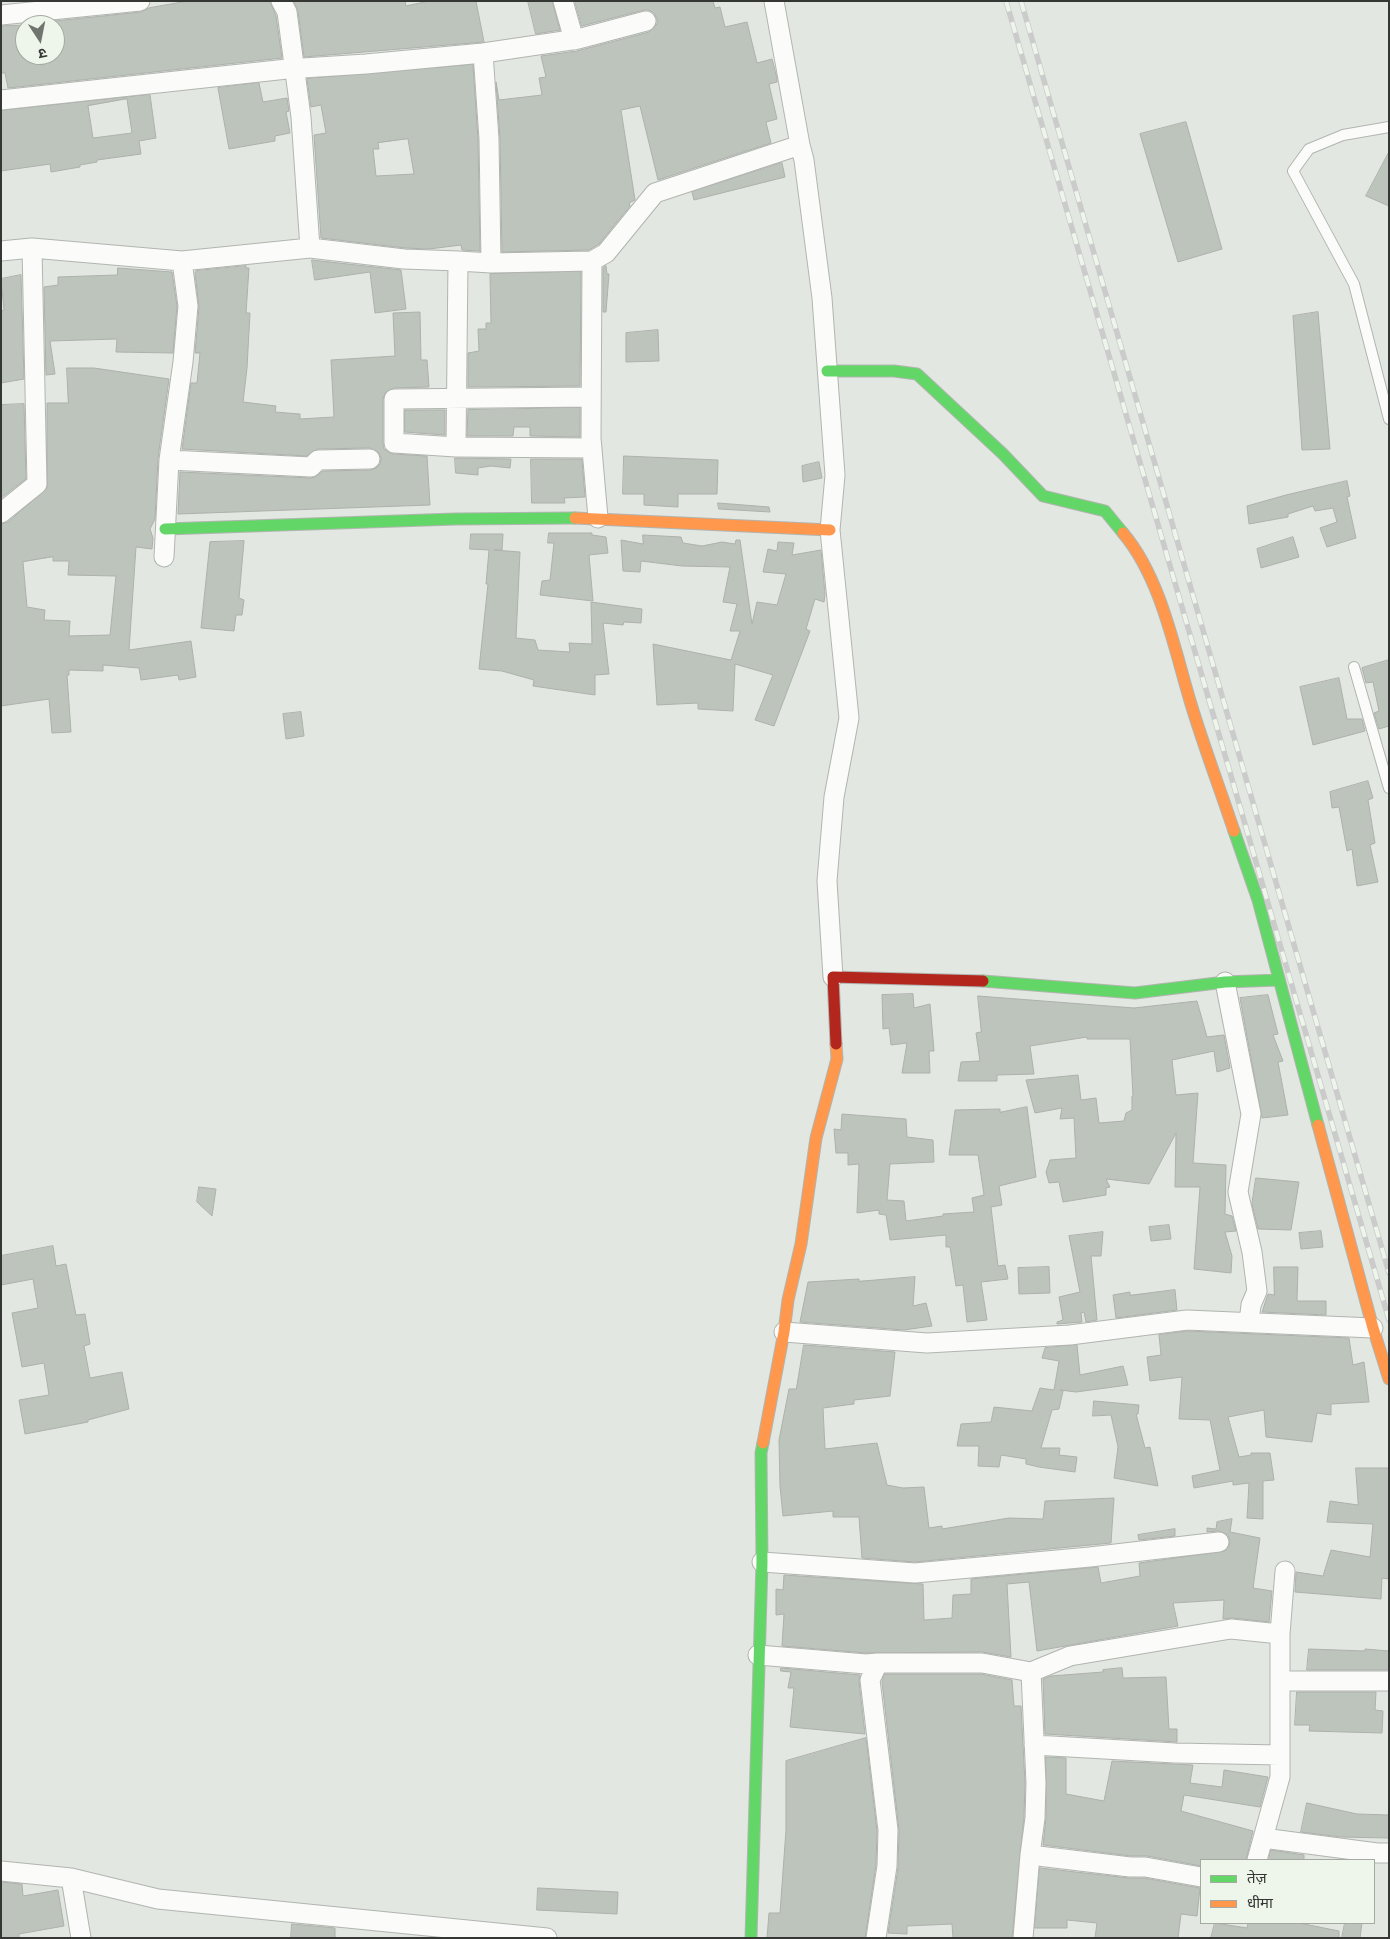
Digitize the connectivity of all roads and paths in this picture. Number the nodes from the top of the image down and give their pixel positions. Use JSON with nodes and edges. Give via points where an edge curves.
{"nodes":[{"id":1,"x":140,"y":1,"type":"edge"},
{"id":2,"x":281,"y":1,"type":"edge"},
{"id":3,"x":564,"y":1,"type":"edge"},
{"id":4,"x":774,"y":1,"type":"edge"},
{"id":5,"x":1,"y":15,"type":"edge"},
{"id":6,"x":646,"y":21,"type":"dead end"},
{"id":7,"x":574,"y":40,"type":"junction"},
{"id":8,"x":483,"y":53,"type":"junction"},
{"id":9,"x":294,"y":69,"type":"junction"},
{"id":10,"x":1,"y":100,"type":"edge"},
{"id":11,"x":1389,"y":126,"type":"edge"},
{"id":12,"x":800,"y":145,"type":"junction"},
{"id":13,"x":32,"y":248,"type":"junction"},
{"id":14,"x":310,"y":248,"type":"junction"},
{"id":15,"x":1,"y":252,"type":"edge"},
{"id":16,"x":182,"y":261,"type":"junction"},
{"id":17,"x":458,"y":261,"type":"junction"},
{"id":18,"x":592,"y":261,"type":"junction"},
{"id":19,"x":491,"y":263,"type":"junction"},
{"id":20,"x":827,"y":371,"type":"junction"},
{"id":21,"x":592,"y":397,"type":"junction"},
{"id":22,"x":457,"y":400,"type":"junction"},
{"id":23,"x":1389,"y":419,"type":"edge"},
{"id":24,"x":456,"y":447,"type":"junction"},
{"id":25,"x":592,"y":448,"type":"junction"},
{"id":26,"x":370,"y":459,"type":"dead end"},
{"id":27,"x":170,"y":460,"type":"junction"},
{"id":28,"x":1,"y":513,"type":"edge"},
{"id":29,"x":598,"y":518,"type":"junction"},
{"id":30,"x":165,"y":529,"type":"junction"},
{"id":31,"x":830,"y":530,"type":"junction"},
{"id":32,"x":164,"y":557,"type":"dead end"},
{"id":33,"x":1354,"y":667,"type":"dead end"},
{"id":34,"x":1389,"y":788,"type":"edge"},
{"id":35,"x":833,"y":977,"type":"junction"},
{"id":36,"x":1279,"y":980,"type":"junction"},
{"id":37,"x":1225,"y":982,"type":"junction"},
{"id":38,"x":1249,"y":1322,"type":"junction"},
{"id":39,"x":1373,"y":1328,"type":"junction"},
{"id":40,"x":784,"y":1332,"type":"junction"},
{"id":41,"x":1389,"y":1379,"type":"edge"},
{"id":42,"x":1219,"y":1542,"type":"dead end"},
{"id":43,"x":762,"y":1562,"type":"junction"},
{"id":44,"x":1285,"y":1571,"type":"dead end"},
{"id":45,"x":1280,"y":1634,"type":"junction"},
{"id":46,"x":758,"y":1655,"type":"junction"},
{"id":47,"x":878,"y":1663,"type":"junction"},
{"id":48,"x":1031,"y":1672,"type":"junction"},
{"id":49,"x":1280,"y":1680,"type":"junction"},
{"id":50,"x":1389,"y":1681,"type":"edge"},
{"id":51,"x":1034,"y":1745,"type":"junction"},
{"id":52,"x":1280,"y":1755,"type":"junction"},
{"id":53,"x":1263,"y":1838,"type":"junction"},
{"id":54,"x":1389,"y":1853,"type":"edge"},
{"id":55,"x":1030,"y":1855,"type":"junction"},
{"id":56,"x":1257,"y":1859,"type":"edge"},
{"id":57,"x":1,"y":1871,"type":"edge"},
{"id":58,"x":1200,"y":1876,"type":"edge"},
{"id":59,"x":71,"y":1878,"type":"junction"},
{"id":60,"x":503,"y":1936,"type":"edge"},
{"id":61,"x":81,"y":1938,"type":"edge"},
{"id":62,"x":548,"y":1938,"type":"edge"},
{"id":63,"x":751,"y":1938,"type":"edge"},
{"id":64,"x":876,"y":1938,"type":"edge"},
{"id":65,"x":1023,"y":1938,"type":"edge"}],
"edges":[{"from":1,"to":5,"type":"street"},
{"from":2,"to":9,"type":"street","via":[[287,12]]},
{"from":3,"to":7,"type":"street"},
{"from":4,"to":12,"type":"street"},
{"from":6,"to":7,"type":"street"},
{"from":7,"to":8,"type":"street"},
{"from":8,"to":9,"type":"street"},
{"from":8,"to":19,"type":"street","via":[[489,139]]},
{"from":9,"to":10,"type":"street"},
{"from":9,"to":14,"type":"street","via":[[301,117]]},
{"from":11,"to":23,"type":"lane","via":[[1343,135],[1309,149],[1293,171],[1354,284]]},
{"from":12,"to":18,"type":"street","via":[[655,194],[606,252]]},
{"from":12,"to":20,"type":"street","via":[[822,298]]},
{"from":13,"to":15,"type":"street"},
{"from":13,"to":16,"type":"street"},
{"from":13,"to":28,"type":"street","via":[[37,484]]},
{"from":14,"to":16,"type":"street"},
{"from":14,"to":17,"type":"street","via":[[404,259]]},
{"from":16,"to":27,"type":"street","via":[[188,306]]},
{"from":17,"to":19,"type":"street"},
{"from":17,"to":22,"type":"street"},
{"from":18,"to":19,"type":"street"},
{"from":18,"to":21,"type":"street"},
{"from":20,"to":31,"type":"street","via":[[835,475]]},
{"from":20,"to":36,"type":"street","via":[[917,374],[1043,496],[1105,511],[1136,548],[1154,582],[1193,710],[1258,900]]},
{"from":21,"to":22,"type":"street"},
{"from":21,"to":25,"type":"street"},
{"from":22,"to":24,"type":"street"},
{"from":22,"to":24,"type":"street","via":[[394,399],[394,443]]},
{"from":24,"to":25,"type":"street"},
{"from":25,"to":29,"type":"street"},
{"from":26,"to":27,"type":"street","via":[[318,460],[311,467]]},
{"from":27,"to":30,"type":"street"},
{"from":29,"to":30,"type":"street","via":[[455,519]]},
{"from":29,"to":31,"type":"street"},
{"from":30,"to":32,"type":"street"},
{"from":31,"to":35,"type":"street","via":[[849,718],[834,797],[827,881]]},
{"from":33,"to":34,"type":"lane"},
{"from":35,"to":37,"type":"street","via":[[983,981],[1135,993]]},
{"from":35,"to":40,"type":"street","via":[[837,1060],[816,1138]]},
{"from":36,"to":37,"type":"street"},
{"from":36,"to":39,"type":"street"},
{"from":37,"to":38,"type":"street","via":[[1251,1114],[1238,1192],[1257,1291]]},
{"from":38,"to":39,"type":"street"},
{"from":38,"to":40,"type":"street","via":[[1187,1320],[1070,1335],[927,1343]]},
{"from":39,"to":41,"type":"street"},
{"from":40,"to":43,"type":"street","via":[[761,1453]]},
{"from":42,"to":43,"type":"street","via":[[915,1573]]},
{"from":43,"to":46,"type":"street"},
{"from":44,"to":45,"type":"street"},
{"from":45,"to":48,"type":"street","via":[[1231,1629],[1070,1656]]},
{"from":45,"to":49,"type":"street"},
{"from":46,"to":47,"type":"street"},
{"from":46,"to":63,"type":"street"},
{"from":47,"to":48,"type":"street","via":[[982,1664]]},
{"from":47,"to":64,"type":"street","via":[[870,1680],[888,1830],[887,1866]]},
{"from":48,"to":51,"type":"street"},
{"from":49,"to":50,"type":"street"},
{"from":49,"to":52,"type":"street"},
{"from":51,"to":52,"type":"street"},
{"from":51,"to":55,"type":"street","via":[[1036,1818]]},
{"from":52,"to":53,"type":"street","via":[[1280,1777]]},
{"from":53,"to":54,"type":"street"},
{"from":53,"to":56,"type":"street"},
{"from":55,"to":58,"type":"street"},
{"from":55,"to":65,"type":"street"},
{"from":57,"to":59,"type":"street"},
{"from":59,"to":60,"type":"street","via":[[158,1899]]},
{"from":59,"to":61,"type":"street"},
{"from":60,"to":62,"type":"street"}]}
